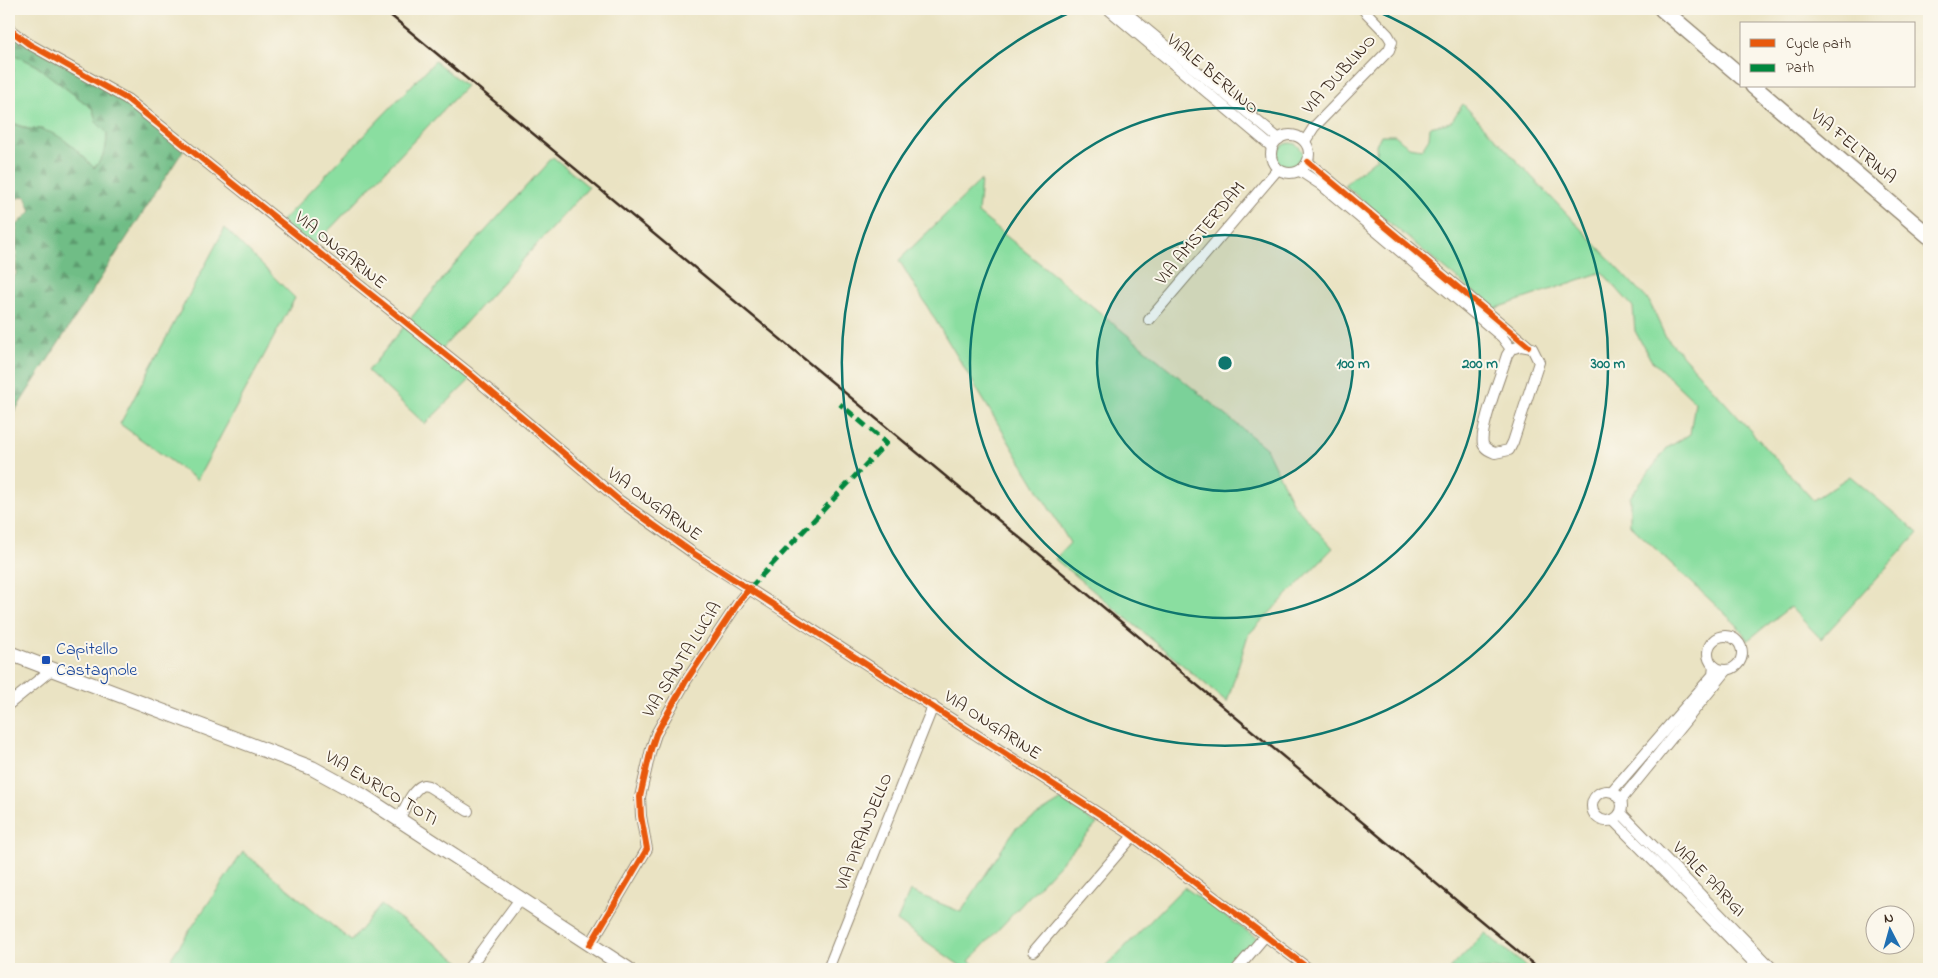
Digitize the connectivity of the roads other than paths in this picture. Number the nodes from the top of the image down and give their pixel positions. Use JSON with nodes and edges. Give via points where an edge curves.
{"nodes":[{"id":1,"x":1108,"y":9,"type":"edge"},
{"id":2,"x":1122,"y":9,"type":"edge"},
{"id":3,"x":1364,"y":9,"type":"edge"},
{"id":4,"x":1662,"y":9,"type":"edge"},
{"id":5,"x":9,"y":29,"type":"edge"},
{"id":6,"x":1740,"y":75,"type":"edge"},
{"id":7,"x":1755,"y":88,"type":"edge"},
{"id":8,"x":1304,"y":141,"type":"junction"},
{"id":9,"x":1275,"y":143,"type":"junction"},
{"id":10,"x":1308,"y":162,"type":"junction"},
{"id":11,"x":1278,"y":169,"type":"junction"},
{"id":12,"x":1300,"y":171,"type":"junction"},
{"id":13,"x":1929,"y":236,"type":"edge"},
{"id":14,"x":1149,"y":320,"type":"dead end"},
{"id":15,"x":1528,"y":346,"type":"junction"},
{"id":16,"x":1511,"y":349,"type":"junction"},
{"id":17,"x":750,"y":588,"type":"junction"},
{"id":18,"x":9,"y":653,"type":"edge"},
{"id":19,"x":1714,"y":666,"type":"junction"},
{"id":20,"x":51,"y":670,"type":"junction"},
{"id":21,"x":1727,"y":670,"type":"junction"},
{"id":22,"x":9,"y":704,"type":"edge"},
{"id":23,"x":933,"y":706,"type":"junction"},
{"id":24,"x":1612,"y":791,"type":"junction"},
{"id":25,"x":1621,"y":800,"type":"junction"},
{"id":26,"x":468,"y":811,"type":"dead end"},
{"id":27,"x":1617,"y":816,"type":"junction"},
{"id":28,"x":399,"y":820,"type":"junction"},
{"id":29,"x":1133,"y":836,"type":"junction"},
{"id":30,"x":520,"y":899,"type":"junction"},
{"id":31,"x":1265,"y":936,"type":"junction"},
{"id":32,"x":590,"y":945,"type":"junction"},
{"id":33,"x":1034,"y":951,"type":"dead end"},
{"id":34,"x":468,"y":969,"type":"edge"},
{"id":35,"x":628,"y":969,"type":"edge"},
{"id":36,"x":828,"y":969,"type":"edge"},
{"id":37,"x":1238,"y":969,"type":"edge"},
{"id":38,"x":1309,"y":969,"type":"edge"},
{"id":39,"x":1760,"y":969,"type":"edge"},
{"id":40,"x":1772,"y":969,"type":"edge"}],
"edges":[{"from":1,"to":9,"type":"street","name":"VIALE BERLINO"},
{"from":2,"to":9,"type":"street","name":"VIALE BERLINO"},
{"from":3,"to":8,"type":"street","name":"VIA DUBLINO","via":[[1388,35],[1392,42],[1389,50]]},
{"from":4,"to":6,"type":"main road"},
{"from":5,"to":17,"type":"street","name":"VIA ONGARINE","via":[[29,44],[127,99],[469,373],[620,502]]},
{"from":7,"to":13,"type":"main road","name":"VIA FELTRINA"},
{"from":8,"to":9,"type":"street","via":[[1294,135],[1286,135]]},
{"from":8,"to":10,"type":"street","via":[[1309,151]]},
{"from":9,"to":11,"type":"street","via":[[1272,159]]},
{"from":10,"to":12,"type":"street"},
{"from":10,"to":15,"type":"street"},
{"from":11,"to":12,"type":"street","via":[[1289,173]]},
{"from":11,"to":14,"type":"street","name":"VIA AMSTERDAM"},
{"from":12,"to":16,"type":"street","via":[[1320,184],[1502,337]]},
{"from":15,"to":16,"type":"street"},
{"from":15,"to":16,"type":"street","via":[[1539,362],[1513,442],[1509,450],[1495,453],[1483,443],[1483,428]]},
{"from":17,"to":23,"type":"street","name":"VIA ONGARINE"},
{"from":17,"to":32,"type":"street","name":"VIA SANTA LUCIA","via":[[686,681],[656,734],[640,797],[640,816],[647,849]]},
{"from":18,"to":20,"type":"main road","name":"VIA ENRICO TOTI"},
{"from":19,"to":21,"type":"street"},
{"from":19,"to":21,"type":"street","via":[[1708,658],[1708,648],[1717,638],[1727,636],[1737,642],[1742,652],[1739,663]]},
{"from":19,"to":24,"type":"street","via":[[1712,675]]},
{"from":20,"to":22,"type":"street"},
{"from":20,"to":28,"type":"main road","name":"VIA ENRICO TOTI","via":[[312,768]]},
{"from":21,"to":25,"type":"street"},
{"from":23,"to":29,"type":"street","name":"VIA ONGARINE"},
{"from":23,"to":36,"type":"street","name":"VIA PIRANDELLO"},
{"from":24,"to":25,"type":"street"},
{"from":24,"to":27,"type":"street","name":"VIALE PARIGI","via":[[1596,795],[1592,809],[1600,820]]},
{"from":25,"to":27,"type":"street"},
{"from":26,"to":28,"type":"street","via":[[423,784],[414,792]]},
{"from":27,"to":39,"type":"street","name":"VIALE PARIGI"},
{"from":27,"to":40,"type":"street","name":"VIALE PARIGI"},
{"from":28,"to":30,"type":"main road","name":"VIA ENRICO TOTI"},
{"from":29,"to":31,"type":"street","name":"VIA ONGARINE"},
{"from":29,"to":33,"type":"street"},
{"from":30,"to":32,"type":"main road","name":"VIA ENRICO TOTI"},
{"from":30,"to":34,"type":"street"},
{"from":31,"to":37,"type":"street"},
{"from":31,"to":38,"type":"street","name":"VIA ONGARINE"},
{"from":32,"to":35,"type":"main road","name":"VIA ENRICO TOTI"}]}
